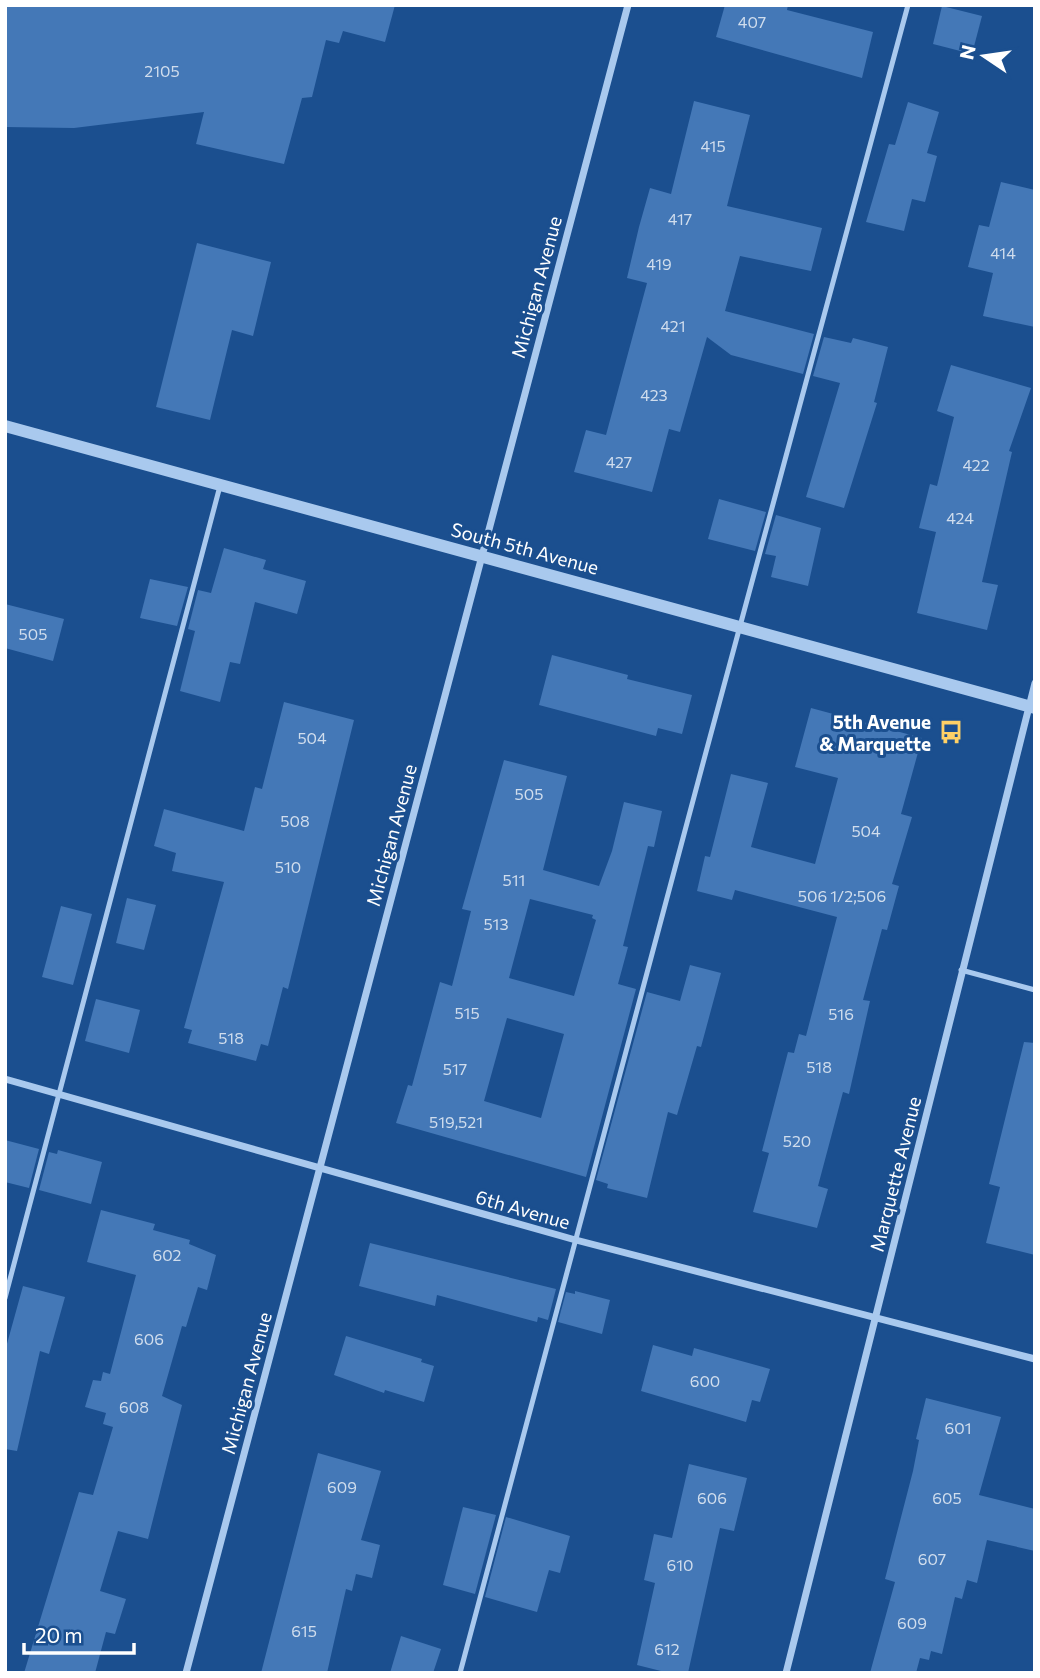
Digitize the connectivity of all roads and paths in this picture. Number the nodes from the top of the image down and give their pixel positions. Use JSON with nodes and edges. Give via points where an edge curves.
{"nodes":[{"id":1,"x":628,"y":5,"type":"edge"},
{"id":2,"x":908,"y":5,"type":"edge"},
{"id":3,"x":5,"y":426,"type":"edge"},
{"id":4,"x":220,"y":486,"type":"junction"},
{"id":5,"x":480,"y":556,"type":"junction"},
{"id":6,"x":742,"y":627,"type":"junction"},
{"id":7,"x":1035,"y":683,"type":"edge"},
{"id":8,"x":1032,"y":708,"type":"edge"},
{"id":9,"x":961,"y":970,"type":"junction"},
{"id":10,"x":1035,"y":990,"type":"edge"},
{"id":11,"x":5,"y":1079,"type":"edge"},
{"id":12,"x":58,"y":1094,"type":"junction"},
{"id":13,"x":319,"y":1168,"type":"junction"},
{"id":14,"x":572,"y":1239,"type":"junction"},
{"id":15,"x":5,"y":1298,"type":"edge"},
{"id":16,"x":876,"y":1317,"type":"junction"},
{"id":17,"x":1035,"y":1359,"type":"edge"},
{"id":18,"x":186,"y":1673,"type":"edge"},
{"id":19,"x":460,"y":1673,"type":"edge"},
{"id":20,"x":786,"y":1673,"type":"edge"}],
"edges":[{"from":1,"to":5,"type":"street","name":"Michigan Avenue"},
{"from":2,"to":6,"type":"lane"},
{"from":3,"to":4,"type":"street","name":"South 5th Avenue"},
{"from":4,"to":5,"type":"street","name":"South 5th Avenue"},
{"from":4,"to":12,"type":"lane"},
{"from":5,"to":6,"type":"street","name":"South 5th Avenue"},
{"from":5,"to":13,"type":"street","name":"Michigan Avenue"},
{"from":6,"to":8,"type":"street","name":"South 5th Avenue"},
{"from":6,"to":14,"type":"lane"},
{"from":7,"to":8,"type":"street","name":"Marquette Avenue"},
{"from":8,"to":9,"type":"street","name":"Marquette Avenue"},
{"from":9,"to":10,"type":"lane"},
{"from":9,"to":16,"type":"street","name":"Marquette Avenue"},
{"from":11,"to":12,"type":"street","name":"6th Avenue"},
{"from":12,"to":13,"type":"street","name":"6th Avenue"},
{"from":12,"to":15,"type":"lane"},
{"from":13,"to":14,"type":"street","name":"6th Avenue"},
{"from":13,"to":18,"type":"street","name":"Michigan Avenue"},
{"from":14,"to":16,"type":"street","name":"6th Avenue"},
{"from":14,"to":19,"type":"lane"},
{"from":16,"to":17,"type":"street","name":"6th Avenue"},
{"from":16,"to":20,"type":"street","name":"Marquette Avenue"}]}
